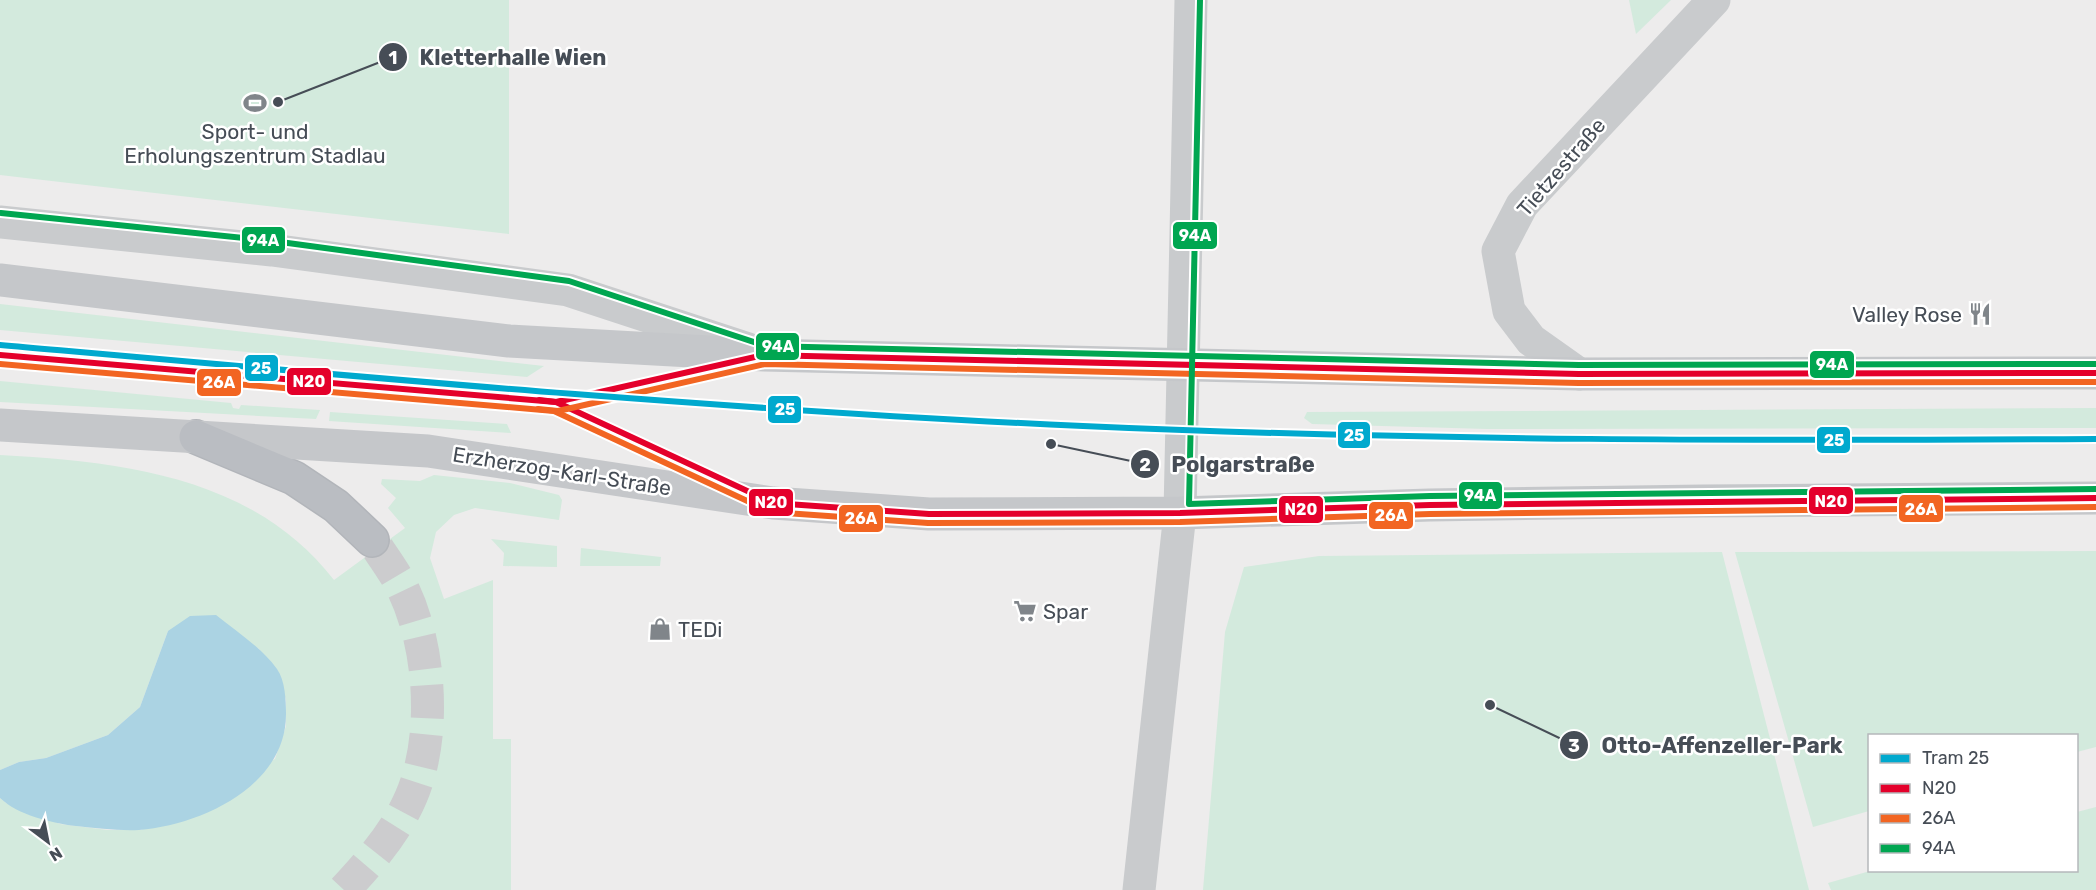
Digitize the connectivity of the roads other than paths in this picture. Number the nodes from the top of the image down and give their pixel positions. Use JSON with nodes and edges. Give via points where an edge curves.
{"nodes":[{"id":1,"x":1191,"y":0,"type":"edge"},
{"id":2,"x":1714,"y":0,"type":"edge"},
{"id":3,"x":0,"y":222,"type":"edge"},
{"id":4,"x":0,"y":280,"type":"edge"},
{"id":5,"x":764,"y":355,"type":"junction"},
{"id":6,"x":1182,"y":366,"type":"junction"},
{"id":7,"x":2096,"y":373,"type":"edge"},
{"id":8,"x":1579,"y":374,"type":"junction"},
{"id":9,"x":0,"y":426,"type":"edge"},
{"id":10,"x":196,"y":437,"type":"junction"},
{"id":11,"x":2096,"y":498,"type":"edge"},
{"id":12,"x":1179,"y":513,"type":"junction"},
{"id":13,"x":372,"y":540,"type":"tunnel mouth"},
{"id":14,"x":1139,"y":890,"type":"edge"}],
"edges":[{"from":1,"to":6,"type":"street"},
{"from":2,"to":8,"type":"street","name":"Tietzestraße","via":[[1522,205],[1498,252],[1509,311],[1531,340]]},
{"from":3,"to":5,"type":"street","via":[[272,250],[568,290]]},
{"from":4,"to":5,"type":"main road","via":[[508,341]]},
{"from":5,"to":6,"type":"main road"},
{"from":6,"to":8,"type":"main road"},
{"from":6,"to":12,"type":"street"},
{"from":7,"to":8,"type":"main road"},
{"from":9,"to":10,"type":"main road","name":"Erzherzog-Karl-Straße"},
{"from":10,"to":12,"type":"main road","name":"Erzherzog-Karl-Straße","via":[[428,451],[773,503],[928,514]]},
{"from":10,"to":13,"type":"highway","via":[[294,478],[336,506]]},
{"from":11,"to":12,"type":"main road","name":"Erzherzog-Karl-Straße","via":[[1430,504]]},
{"from":12,"to":14,"type":"street"}]}
